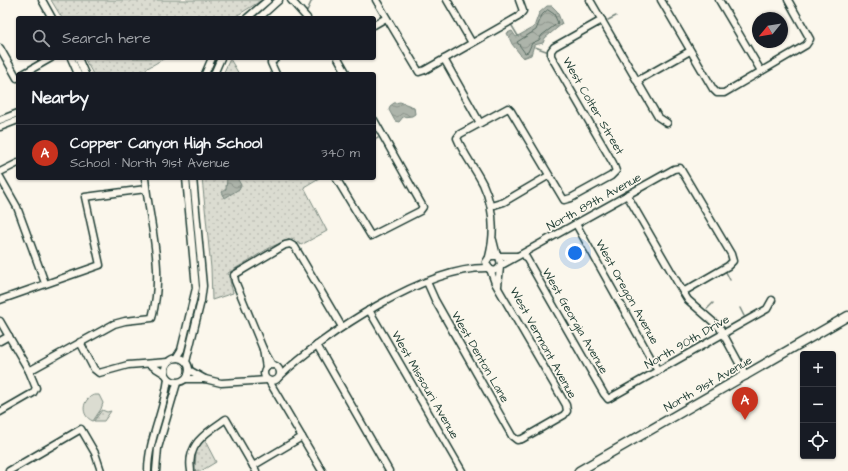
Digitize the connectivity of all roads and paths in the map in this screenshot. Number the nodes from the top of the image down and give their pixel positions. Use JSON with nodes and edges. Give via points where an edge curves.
{"nodes":[{"id":1,"x":42,"y":0,"type":"edge"},
{"id":2,"x":268,"y":0,"type":"edge"},
{"id":3,"x":279,"y":0,"type":"edge"},
{"id":4,"x":291,"y":0,"type":"edge"},
{"id":5,"x":376,"y":0,"type":"edge"},
{"id":6,"x":447,"y":0,"type":"edge"},
{"id":7,"x":519,"y":0,"type":"edge"},
{"id":8,"x":590,"y":0,"type":"edge"},
{"id":9,"x":661,"y":0,"type":"edge"},
{"id":10,"x":719,"y":0,"type":"edge"},
{"id":11,"x":788,"y":0,"type":"edge"},
{"id":12,"x":51,"y":16,"type":"edge"},
{"id":13,"x":249,"y":16,"type":"edge"},
{"id":14,"x":261,"y":16,"type":"edge"},
{"id":15,"x":304,"y":16,"type":"edge"},
{"id":16,"x":386,"y":18,"type":"junction"},
{"id":17,"x":602,"y":20,"type":"junction"},
{"id":18,"x":376,"y":24,"type":"edge"},
{"id":19,"x":472,"y":43,"type":"junction"},
{"id":20,"x":0,"y":48,"type":"edge"},
{"id":21,"x":690,"y":51,"type":"junction"},
{"id":22,"x":444,"y":59,"type":"junction"},
{"id":23,"x":48,"y":60,"type":"edge"},
{"id":24,"x":73,"y":60,"type":"edge"},
{"id":25,"x":79,"y":60,"type":"edge"},
{"id":26,"x":211,"y":60,"type":"edge"},
{"id":27,"x":220,"y":60,"type":"edge"},
{"id":28,"x":339,"y":60,"type":"edge"},
{"id":29,"x":273,"y":61,"type":"edge"},
{"id":30,"x":83,"y":67,"type":"junction"},
{"id":31,"x":761,"y":71,"type":"junction"},
{"id":32,"x":26,"y":72,"type":"edge"},
{"id":33,"x":78,"y":72,"type":"edge"},
{"id":34,"x":84,"y":72,"type":"edge"},
{"id":35,"x":206,"y":72,"type":"edge"},
{"id":36,"x":215,"y":72,"type":"edge"},
{"id":37,"x":276,"y":72,"type":"edge"},
{"id":38,"x":347,"y":72,"type":"edge"},
{"id":39,"x":16,"y":75,"type":"edge"},
{"id":40,"x":637,"y":81,"type":"junction"},
{"id":41,"x":16,"y":114,"type":"edge"},
{"id":42,"x":0,"y":120,"type":"edge"},
{"id":43,"x":16,"y":121,"type":"edge"},
{"id":44,"x":480,"y":123,"type":"junction"},
{"id":45,"x":667,"y":123,"type":"dead end"},
{"id":46,"x":376,"y":124,"type":"edge"},
{"id":47,"x":0,"y":127,"type":"edge"},
{"id":48,"x":16,"y":164,"type":"edge"},
{"id":49,"x":0,"y":172,"type":"edge"},
{"id":50,"x":0,"y":176,"type":"edge"},
{"id":51,"x":548,"y":176,"type":"junction"},
{"id":52,"x":144,"y":180,"type":"edge"},
{"id":53,"x":186,"y":180,"type":"edge"},
{"id":54,"x":193,"y":180,"type":"edge"},
{"id":55,"x":337,"y":180,"type":"edge"},
{"id":56,"x":146,"y":189,"type":"junction"},
{"id":57,"x":627,"y":195,"type":"junction"},
{"id":58,"x":491,"y":206,"type":"junction"},
{"id":59,"x":576,"y":224,"type":"junction"},
{"id":60,"x":493,"y":240,"type":"junction"},
{"id":61,"x":522,"y":255,"type":"junction"},
{"id":62,"x":498,"y":257,"type":"junction"},
{"id":63,"x":488,"y":258,"type":"junction"},
{"id":64,"x":500,"y":267,"type":"junction"},
{"id":65,"x":469,"y":269,"type":"junction"},
{"id":66,"x":489,"y":269,"type":"junction"},
{"id":67,"x":427,"y":282,"type":"junction"},
{"id":68,"x":45,"y":284,"type":"junction"},
{"id":69,"x":498,"y":286,"type":"junction"},
{"id":70,"x":682,"y":292,"type":"junction"},
{"id":71,"x":0,"y":300,"type":"edge"},
{"id":72,"x":772,"y":300,"type":"dead end"},
{"id":73,"x":369,"y":310,"type":"junction"},
{"id":74,"x":848,"y":316,"type":"edge"},
{"id":75,"x":0,"y":321,"type":"edge"},
{"id":76,"x":342,"y":328,"type":"junction"},
{"id":77,"x":724,"y":334,"type":"junction"},
{"id":78,"x":9,"y":336,"type":"junction"},
{"id":79,"x":0,"y":341,"type":"edge"},
{"id":80,"x":80,"y":342,"type":"junction"},
{"id":81,"x":318,"y":345,"type":"junction"},
{"id":82,"x":263,"y":349,"type":"junction"},
{"id":83,"x":176,"y":358,"type":"junction"},
{"id":84,"x":168,"y":362,"type":"junction"},
{"id":85,"x":186,"y":362,"type":"junction"},
{"id":86,"x":293,"y":363,"type":"junction"},
{"id":87,"x":149,"y":364,"type":"junction"},
{"id":88,"x":274,"y":366,"type":"junction"},
{"id":89,"x":190,"y":370,"type":"junction"},
{"id":90,"x":29,"y":371,"type":"junction"},
{"id":91,"x":265,"y":371,"type":"junction"},
{"id":92,"x":658,"y":371,"type":"junction"},
{"id":93,"x":167,"y":376,"type":"junction"},
{"id":94,"x":746,"y":376,"type":"junction"},
{"id":95,"x":279,"y":377,"type":"junction"},
{"id":96,"x":186,"y":379,"type":"junction"},
{"id":97,"x":204,"y":379,"type":"junction"},
{"id":98,"x":250,"y":380,"type":"junction"},
{"id":99,"x":268,"y":381,"type":"junction"},
{"id":100,"x":177,"y":383,"type":"junction"},
{"id":101,"x":279,"y":396,"type":"junction"},
{"id":102,"x":608,"y":398,"type":"joint"},
{"id":103,"x":567,"y":411,"type":"joint"},
{"id":104,"x":0,"y":412,"type":"edge"},
{"id":105,"x":302,"y":437,"type":"junction"},
{"id":106,"x":254,"y":468,"type":"edge"},
{"id":107,"x":9,"y":471,"type":"edge"},
{"id":108,"x":101,"y":471,"type":"edge"},
{"id":109,"x":148,"y":471,"type":"edge"},
{"id":110,"x":156,"y":471,"type":"edge"},
{"id":111,"x":191,"y":471,"type":"edge"},
{"id":112,"x":322,"y":471,"type":"edge"},
{"id":113,"x":389,"y":471,"type":"edge"},
{"id":114,"x":462,"y":471,"type":"edge"},
{"id":115,"x":578,"y":471,"type":"edge"}],
"edges":[{"from":1,"to":12,"type":"street"},
{"from":2,"to":13,"type":"street"},
{"from":3,"to":14,"type":"street"},
{"from":4,"to":15,"type":"street"},
{"from":5,"to":16,"type":"street"},
{"from":6,"to":19,"type":"street"},
{"from":7,"to":19,"type":"street","via":[[523,11],[518,17]]},
{"from":8,"to":17,"type":"street"},
{"from":9,"to":21,"type":"street"},
{"from":10,"to":31,"type":"street"},
{"from":11,"to":31,"type":"street","via":[[810,39],[806,45]]},
{"from":16,"to":18,"type":"street"},
{"from":16,"to":22,"type":"street","via":[[419,72]]},
{"from":17,"to":40,"type":"street"},
{"from":17,"to":51,"type":"street","name":"West Colter Street","via":[[554,47],[551,56],[614,163],[616,171],[612,176],[564,200]]},
{"from":19,"to":22,"type":"street"},
{"from":20,"to":39,"type":"street"},
{"from":21,"to":31,"type":"street","via":[[717,94]]},
{"from":21,"to":40,"type":"street"},
{"from":22,"to":44,"type":"street"},
{"from":23,"to":32,"type":"street"},
{"from":24,"to":33,"type":"street"},
{"from":25,"to":30,"type":"street"},
{"from":26,"to":35,"type":"street"},
{"from":27,"to":36,"type":"street"},
{"from":28,"to":38,"type":"street"},
{"from":29,"to":37,"type":"street"},
{"from":30,"to":33,"type":"street"},
{"from":30,"to":34,"type":"street"},
{"from":40,"to":45,"type":"street","via":[[658,117]]},
{"from":41,"to":42,"type":"street"},
{"from":43,"to":47,"type":"street"},
{"from":44,"to":51,"type":"street","via":[[508,108]]},
{"from":44,"to":58,"type":"street","via":[[457,138],[483,184]]},
{"from":46,"to":55,"type":"street","via":[[423,207],[420,211],[371,236]]},
{"from":48,"to":49,"type":"street"},
{"from":50,"to":68,"type":"street","via":[[17,207]]},
{"from":51,"to":58,"type":"street","via":[[504,202]]},
{"from":52,"to":56,"type":"street"},
{"from":53,"to":83,"type":"street","via":[[196,288],[181,350]]},
{"from":54,"to":85,"type":"street","via":[[203,286]]},
{"from":56,"to":68,"type":"street","via":[[85,197],[100,265]]},
{"from":56,"to":80,"type":"street","via":[[158,264],[156,302],[152,318],[114,324]]},
{"from":57,"to":59,"type":"street","name":"North 89th Avenue"},
{"from":57,"to":70,"type":"street"},
{"from":57,"to":70,"type":"street","name":"North 89th Avenue","via":[[680,168],[731,254],[733,261],[728,266]]},
{"from":58,"to":60,"type":"street"},
{"from":59,"to":61,"type":"street","name":"North 89th Avenue"},
{"from":59,"to":92,"type":"street","name":"West Oregon Avenue"},
{"from":60,"to":62,"type":"street"},
{"from":60,"to":63,"type":"street"},
{"from":61,"to":62,"type":"street","name":"North 89th Avenue"},
{"from":61,"to":64,"type":"street","name":"North 89th Avenue"},
{"from":61,"to":102,"type":"street","name":"West Georgia Avenue"},
{"from":62,"to":63,"type":"street"},
{"from":62,"to":64,"type":"street","via":[[501,261]]},
{"from":63,"to":65,"type":"street"},
{"from":63,"to":66,"type":"street","via":[[486,265]]},
{"from":64,"to":66,"type":"street","via":[[497,270]]},
{"from":64,"to":69,"type":"street","name":"West Vermont Avenue"},
{"from":65,"to":66,"type":"street"},
{"from":65,"to":67,"type":"street"},
{"from":66,"to":69,"type":"street","name":"West Vermont Avenue"},
{"from":67,"to":73,"type":"street"},
{"from":67,"to":103,"type":"street","name":"West Denton Lane","via":[[512,436],[517,440],[528,436]]},
{"from":68,"to":71,"type":"street"},
{"from":69,"to":103,"type":"street","name":"West Vermont Avenue"},
{"from":70,"to":77,"type":"street","via":[[715,322]]},
{"from":72,"to":77,"type":"street","name":"North 90th Drive","via":[[767,309]]},
{"from":73,"to":76,"type":"street"},
{"from":73,"to":114,"type":"street","name":"West Missouri Avenue"},
{"from":74,"to":94,"type":"main road","name":"North 91st Avenue"},
{"from":75,"to":78,"type":"street"},
{"from":76,"to":81,"type":"street"},
{"from":76,"to":82,"type":"street","via":[[295,247],[290,244],[271,252],[234,275]]},
{"from":77,"to":92,"type":"street","name":"North 90th Drive"},
{"from":77,"to":94,"type":"street"},
{"from":78,"to":79,"type":"street"},
{"from":78,"to":90,"type":"street"},
{"from":80,"to":87,"type":"street","via":[[94,369],[99,373],[128,365]]},
{"from":80,"to":90,"type":"street"},
{"from":81,"to":86,"type":"street"},
{"from":81,"to":113,"type":"street"},
{"from":82,"to":88,"type":"street"},
{"from":82,"to":91,"type":"street"},
{"from":83,"to":84,"type":"street"},
{"from":83,"to":85,"type":"street"},
{"from":84,"to":87,"type":"street"},
{"from":84,"to":93,"type":"street"},
{"from":85,"to":89,"type":"street"},
{"from":86,"to":88,"type":"street"},
{"from":86,"to":95,"type":"street"},
{"from":87,"to":93,"type":"street"},
{"from":88,"to":91,"type":"street"},
{"from":88,"to":95,"type":"street","via":[[279,370]]},
{"from":89,"to":96,"type":"street"},
{"from":89,"to":97,"type":"street"},
{"from":90,"to":104,"type":"street","via":[[36,388],[33,393]]},
{"from":91,"to":98,"type":"street"},
{"from":91,"to":99,"type":"street"},
{"from":92,"to":102,"type":"street","name":"North 90th Drive"},
{"from":93,"to":100,"type":"street"},
{"from":93,"to":109,"type":"street","via":[[165,396],[150,446]]},
{"from":94,"to":115,"type":"main road","name":"North 91st Avenue"},
{"from":95,"to":99,"type":"street","via":[[274,381]]},
{"from":95,"to":101,"type":"street"},
{"from":96,"to":97,"type":"street"},
{"from":96,"to":100,"type":"street"},
{"from":97,"to":98,"type":"street","via":[[221,383]]},
{"from":98,"to":99,"type":"street"},
{"from":99,"to":101,"type":"street"},
{"from":100,"to":110,"type":"street","via":[[158,448]]},
{"from":101,"to":105,"type":"street"},
{"from":105,"to":106,"type":"street"},
{"from":105,"to":112,"type":"street"},
{"from":106,"to":111,"type":"street","via":[[226,420],[199,438]]},
{"from":107,"to":108,"type":"street","via":[[81,429]]}]}
